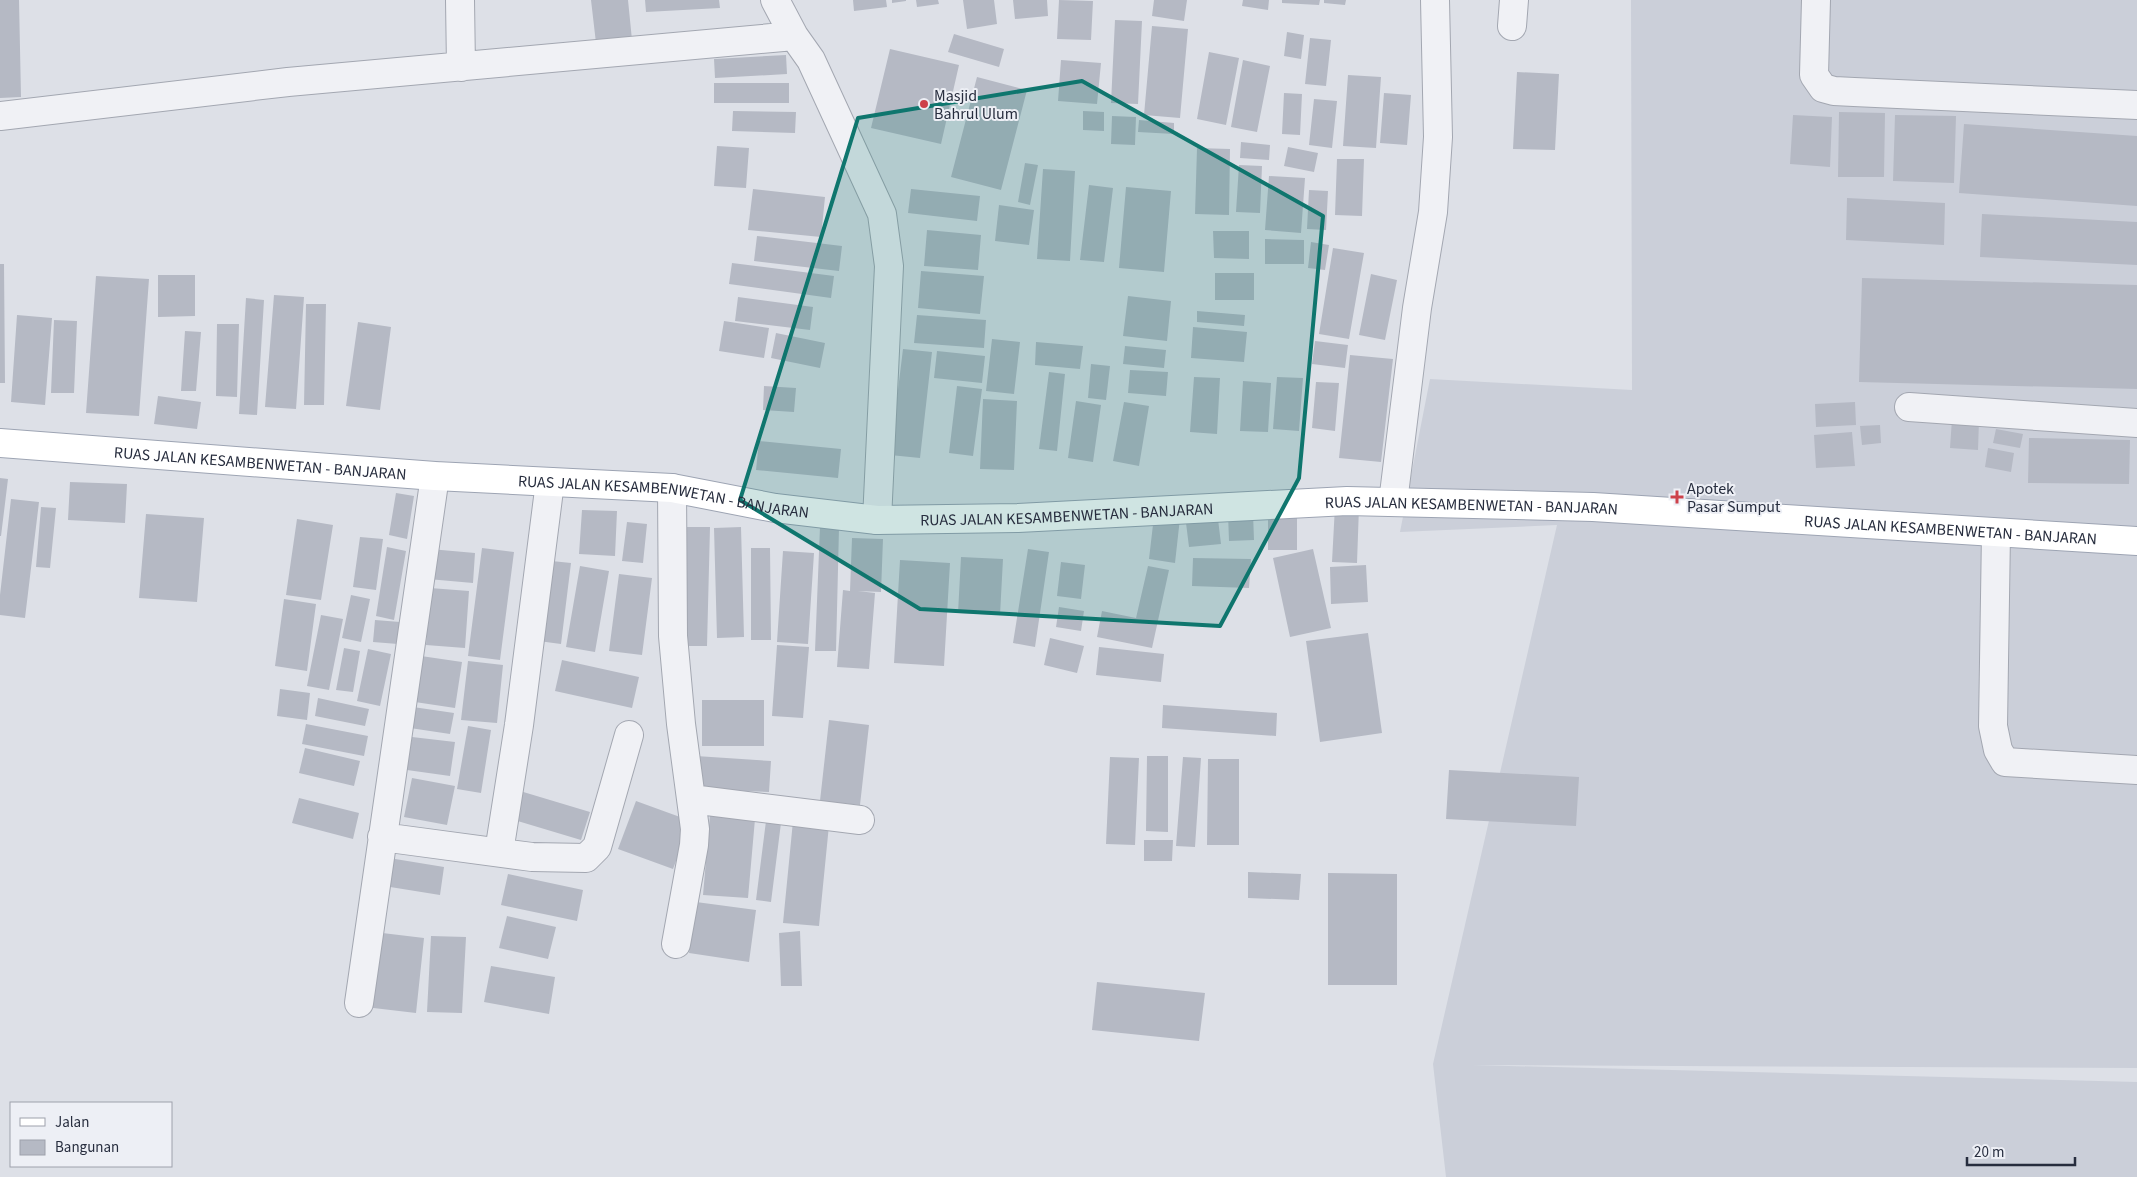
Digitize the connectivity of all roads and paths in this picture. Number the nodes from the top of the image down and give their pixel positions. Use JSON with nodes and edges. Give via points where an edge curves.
{"nodes":[{"id":1,"x":460,"y":0,"type":"edge"},
{"id":2,"x":775,"y":0,"type":"edge"},
{"id":3,"x":1435,"y":0,"type":"edge"},
{"id":4,"x":1816,"y":0,"type":"edge"},
{"id":5,"x":794,"y":36,"type":"junction"},
{"id":6,"x":461,"y":66,"type":"junction"},
{"id":7,"x":2137,"y":105,"type":"edge"},
{"id":8,"x":0,"y":116,"type":"edge"},
{"id":9,"x":1909,"y":407,"type":"dead end"},
{"id":10,"x":2137,"y":423,"type":"edge"},
{"id":11,"x":0,"y":444,"type":"edge"},
{"id":12,"x":435,"y":476,"type":"junction"},
{"id":13,"x":550,"y":482,"type":"junction"},
{"id":14,"x":672,"y":488,"type":"junction"},
{"id":15,"x":1393,"y":502,"type":"junction"},
{"id":16,"x":877,"y":520,"type":"junction"},
{"id":17,"x":1996,"y":533,"type":"junction"},
{"id":18,"x":2137,"y":541,"type":"edge"},
{"id":19,"x":629,"y":735,"type":"dead end"},
{"id":20,"x":2137,"y":770,"type":"edge"},
{"id":21,"x":691,"y":798,"type":"junction"},
{"id":22,"x":860,"y":820,"type":"dead end"},
{"id":23,"x":382,"y":838,"type":"junction"},
{"id":24,"x":498,"y":852,"type":"junction"},
{"id":25,"x":676,"y":944,"type":"dead end"},
{"id":26,"x":359,"y":1003,"type":"dead end"}],
"edges":[{"from":1,"to":6,"type":"street"},
{"from":2,"to":5,"type":"street"},
{"from":3,"to":15,"type":"street","via":[[1438,137],[1433,212],[1417,308]]},
{"from":4,"to":7,"type":"street","via":[[1814,75],[1823,88]]},
{"from":5,"to":6,"type":"street"},
{"from":5,"to":16,"type":"street","via":[[811,60],[882,214],[889,266]]},
{"from":6,"to":8,"type":"street","via":[[288,82]]},
{"from":9,"to":10,"type":"street"},
{"from":11,"to":12,"type":"main road","name":"RUAS JALAN KESAMBENWETAN - BANJARAN"},
{"from":12,"to":13,"type":"main road","name":"RUAS JALAN KESAMBENWETAN - BANJARAN"},
{"from":12,"to":23,"type":"street"},
{"from":13,"to":14,"type":"main road","name":"RUAS JALAN KESAMBENWETAN - BANJARAN"},
{"from":13,"to":24,"type":"street","via":[[519,725]]},
{"from":14,"to":16,"type":"main road","name":"RUAS JALAN KESAMBENWETAN - BANJARAN","via":[[775,508]]},
{"from":14,"to":21,"type":"street","via":[[673,636]]},
{"from":15,"to":16,"type":"main road","name":"RUAS JALAN KESAMBENWETAN - BANJARAN","via":[[1347,501],[1018,518]]},
{"from":15,"to":17,"type":"main road","name":"RUAS JALAN KESAMBENWETAN - BANJARAN","via":[[1593,507]]},
{"from":17,"to":18,"type":"main road","name":"RUAS JALAN KESAMBENWETAN - BANJARAN"},
{"from":17,"to":20,"type":"street","via":[[1993,726],[1998,750],[2005,762]]},
{"from":19,"to":24,"type":"street","via":[[598,847],[586,858],[532,857]]},
{"from":21,"to":22,"type":"street"},
{"from":21,"to":25,"type":"street","via":[[694,845]]},
{"from":23,"to":24,"type":"street"},
{"from":23,"to":26,"type":"street"}]}
